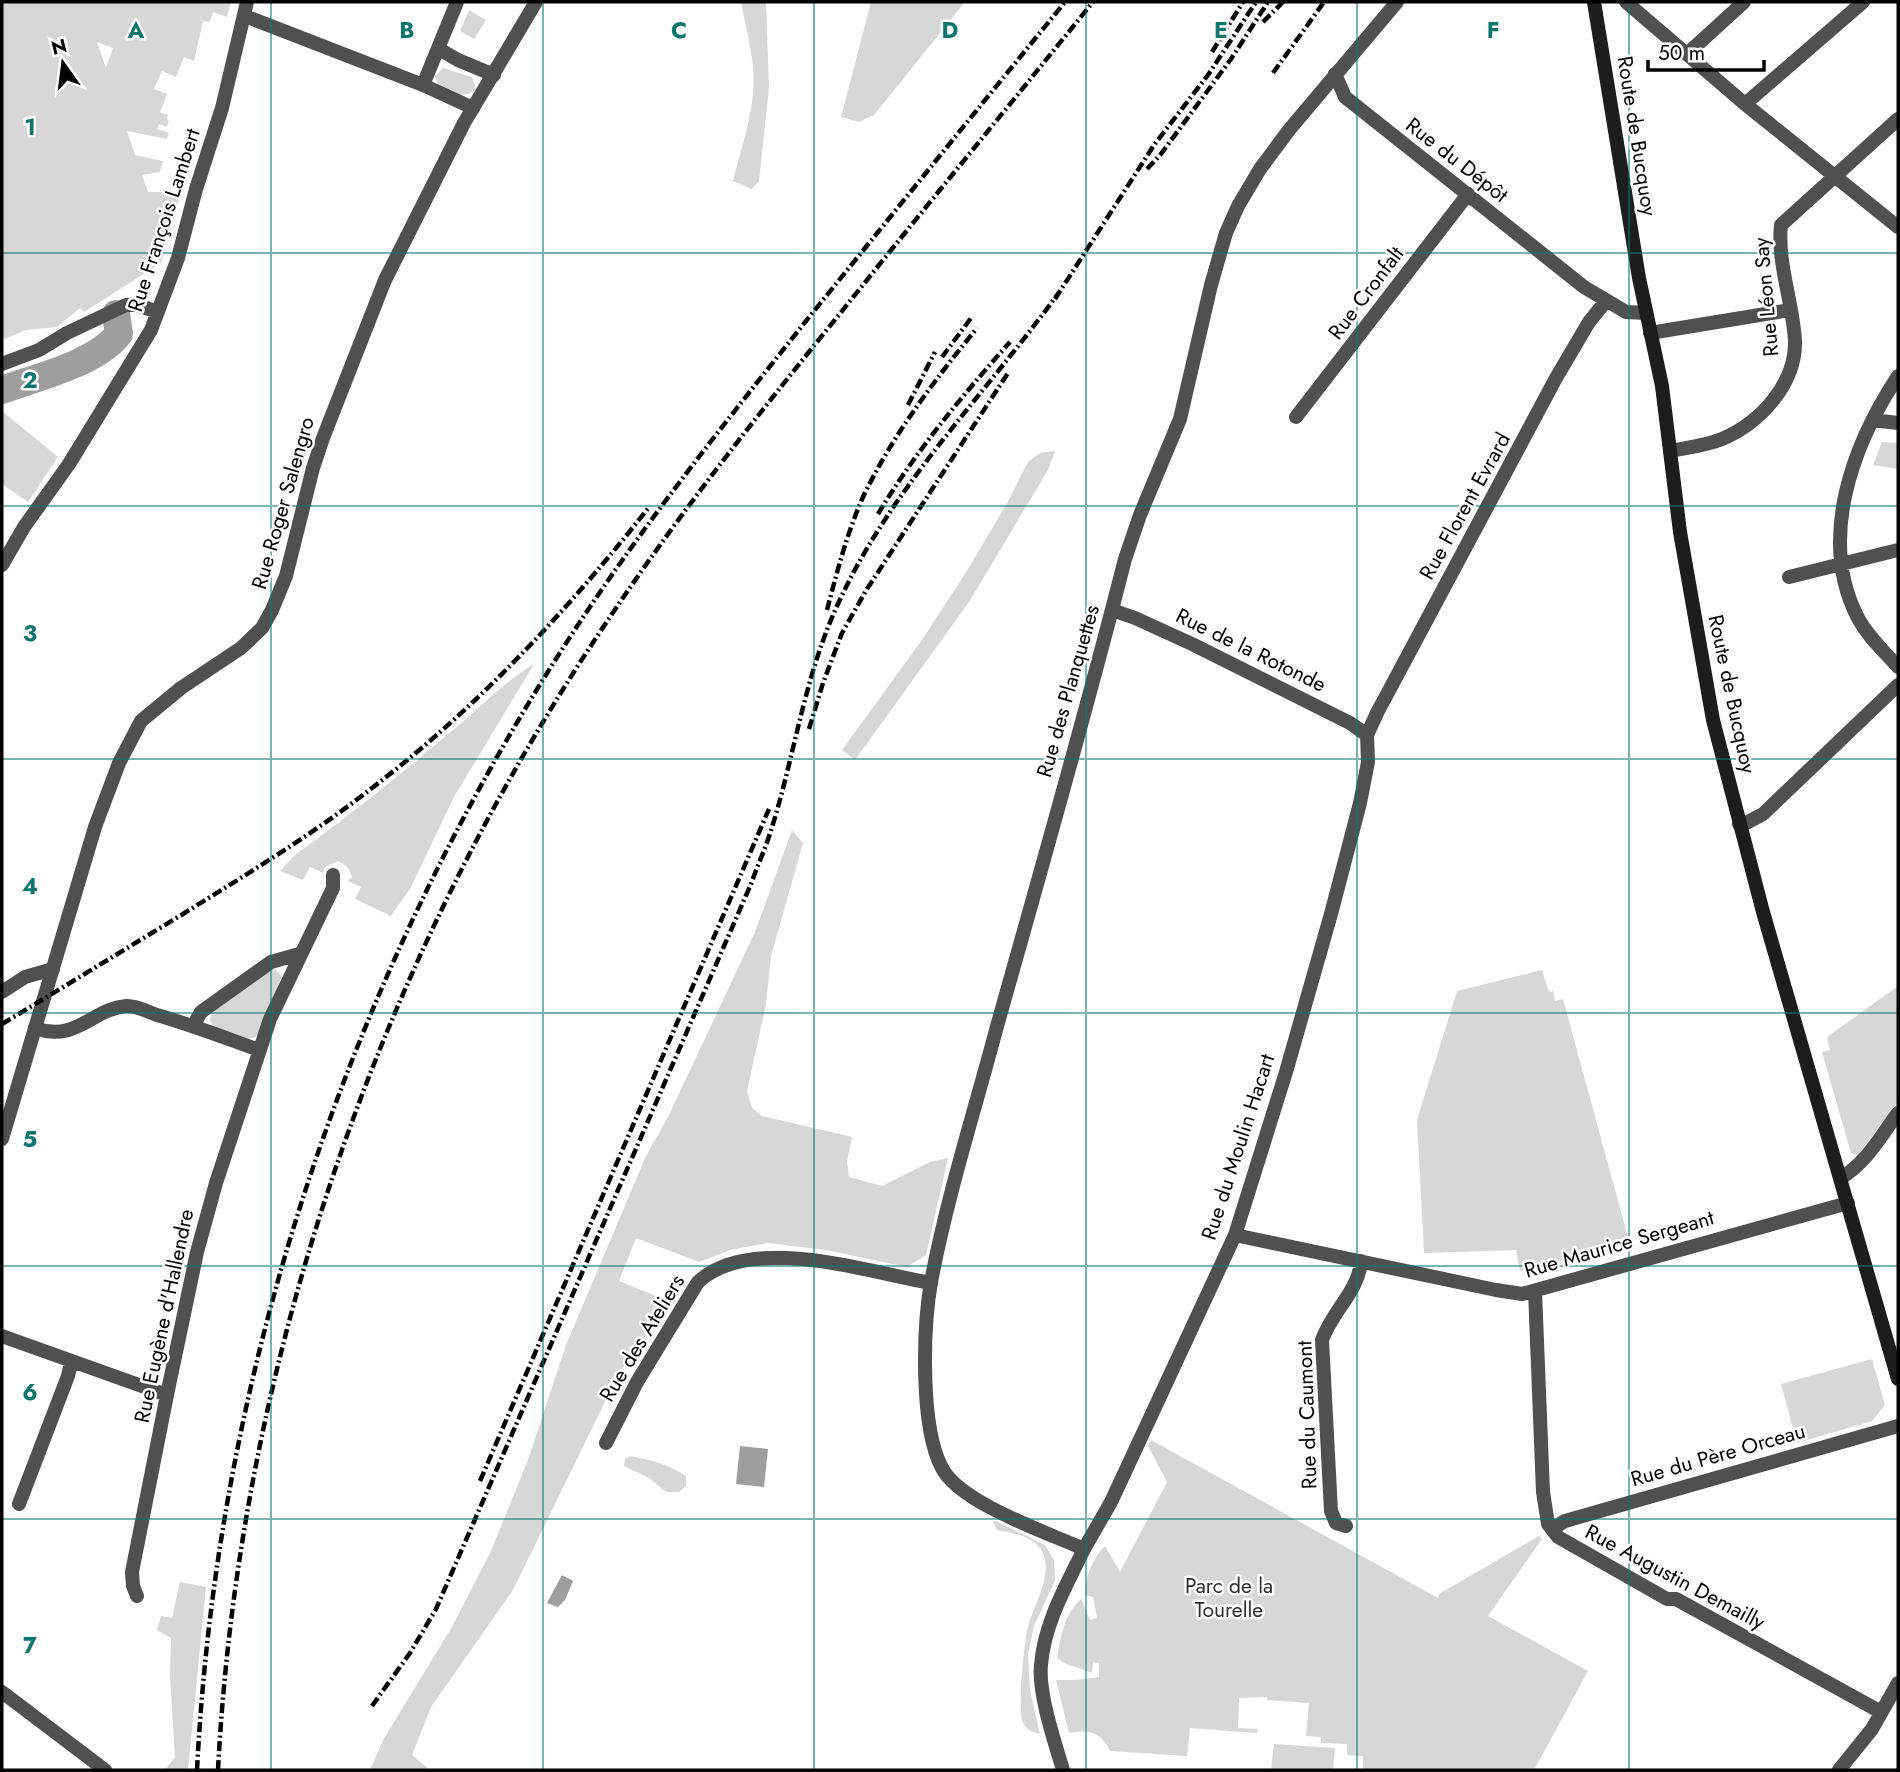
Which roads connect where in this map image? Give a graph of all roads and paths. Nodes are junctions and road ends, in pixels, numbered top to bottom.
1 (457, 2) edge
2 (536, 2) edge
3 (1397, 2) edge
4 (1594, 2) edge
5 (1626, 2) edge
6 (1744, 2) edge
7 (1863, 2) edge
8 (246, 9) edge
9 (439, 49) junction
10 (1687, 54) junction
11 (1335, 74) junction
12 (494, 75) junction
13 (423, 85) junction
14 (1745, 104) junction
15 (473, 108) junction
16 (1898, 119) edge
17 (1833, 175) junction
18 (1468, 194) junction
19 (1898, 227) edge
20 (1606, 301) junction
21 (1790, 310) junction
22 (158, 313) junction
23 (1646, 313) junction
24 (1650, 333) junction
25 (2, 365) edge
26 (1898, 376) edge
27 (1296, 417) dead end
28 (1872, 420) junction
29 (1898, 423) edge
30 (1670, 451) junction
31 (1898, 550) edge
32 (2, 565) edge
33 (1843, 565) junction
34 (1789, 578) dead end
35 (1112, 610) junction
36 (1898, 667) edge
37 (1898, 685) edge
38 (1367, 736) junction
39 (1739, 824) junction
40 (333, 875) dead end
41 (299, 954) junction
42 (53, 969) junction
43 (2, 992) edge
44 (193, 1026) junction
45 (35, 1028) junction
46 (260, 1050) junction
47 (1898, 1113) edge
48 (2, 1139) edge
49 (1841, 1178) junction
50 (1848, 1203) junction
51 (1235, 1235) junction
52 (1361, 1261) junction
53 (931, 1283) junction
54 (1535, 1291) junction
55 (2, 1336) edge
56 (71, 1362) junction
57 (1898, 1379) edge
58 (167, 1395) junction
59 (1898, 1426) edge
60 (606, 1443) dead end
61 (19, 1504) dead end
62 (1346, 1525) dead end
63 (1552, 1530) junction
64 (1084, 1549) junction
65 (137, 1596) dead end
66 (1898, 1683) edge
67 (2, 1692) edge
68 (1881, 1712) junction
69 (105, 1770) edge
70 (1063, 1770) edge
71 (1839, 1770) edge

1 - 9 street
2 - 12 street, Rue Roger Salengro
3 - 11 street
4 - 23 main road, Route de Bucquoy
5 - 10 street
6 - 10 street
7 - 14 street
8 - 13 street
8 - 22 street, Rue François Lambert
9 - 12 street
9 - 13 street
10 - 14 street
11 - 18 street, Rue du Dépôt
11 - 35 street, Rue des Planquettes
12 - 15 street, Rue Roger Salengro
13 - 15 street
14 - 17 street
15 - 42 street, Rue Roger Salengro
16 - 17 street, Rue Léon Say
17 - 19 street
17 - 21 street, Rue Léon Say
18 - 20 street, Rue du Dépôt
18 - 27 street, Rue Cronfalt
20 - 23 street, Rue du Dépôt
20 - 38 street, Rue Florent Evrard
21 - 24 street
21 - 30 street, Rue Léon Say
22 - 25 street
22 - 32 street, Rue François Lambert
23 - 24 main road, Route de Bucquoy
24 - 30 main road, Route de Bucquoy
26 - 28 street
28 - 29 street
28 - 33 street
30 - 39 main road, Route de Bucquoy
31 - 33 street
33 - 34 street
33 - 36 street
35 - 38 street, Rue de la Rotonde
35 - 53 street, Rue des Planquettes
37 - 39 street
38 - 51 street, Rue du Moulin Hacart
39 - 49 main road, Route de Bucquoy
40 - 41 street, Rue Eugène d'Hallendre
41 - 44 street
41 - 46 street, Rue Eugène d'Hallendre
42 - 43 street
42 - 45 street, Rue Roger Salengro
44 - 45 street
44 - 46 street
45 - 48 street, Rue Roger Salengro
46 - 58 street, Rue Eugène d'Hallendre
47 - 49 street
49 - 50 main road, Route de Bucquoy
50 - 54 street, Rue Maurice Sergeant
50 - 57 main road, Route de Bucquoy
51 - 52 street, Rue Maurice Sergeant
51 - 64 street, Rue du Moulin Hacart
52 - 54 street, Rue Maurice Sergeant
52 - 62 street, Rue du Caumont
53 - 60 street, Rue des Ateliers
53 - 64 street, Rue des Planquettes
54 - 63 street
55 - 56 street
56 - 58 street
56 - 61 street
58 - 65 street, Rue Eugène d'Hallendre
59 - 63 street, Rue du Père Orceau
63 - 68 street, Rue Augustin Demailly
64 - 70 street, Rue du Moulin Hacart
66 - 68 street
67 - 69 street
68 - 71 street

